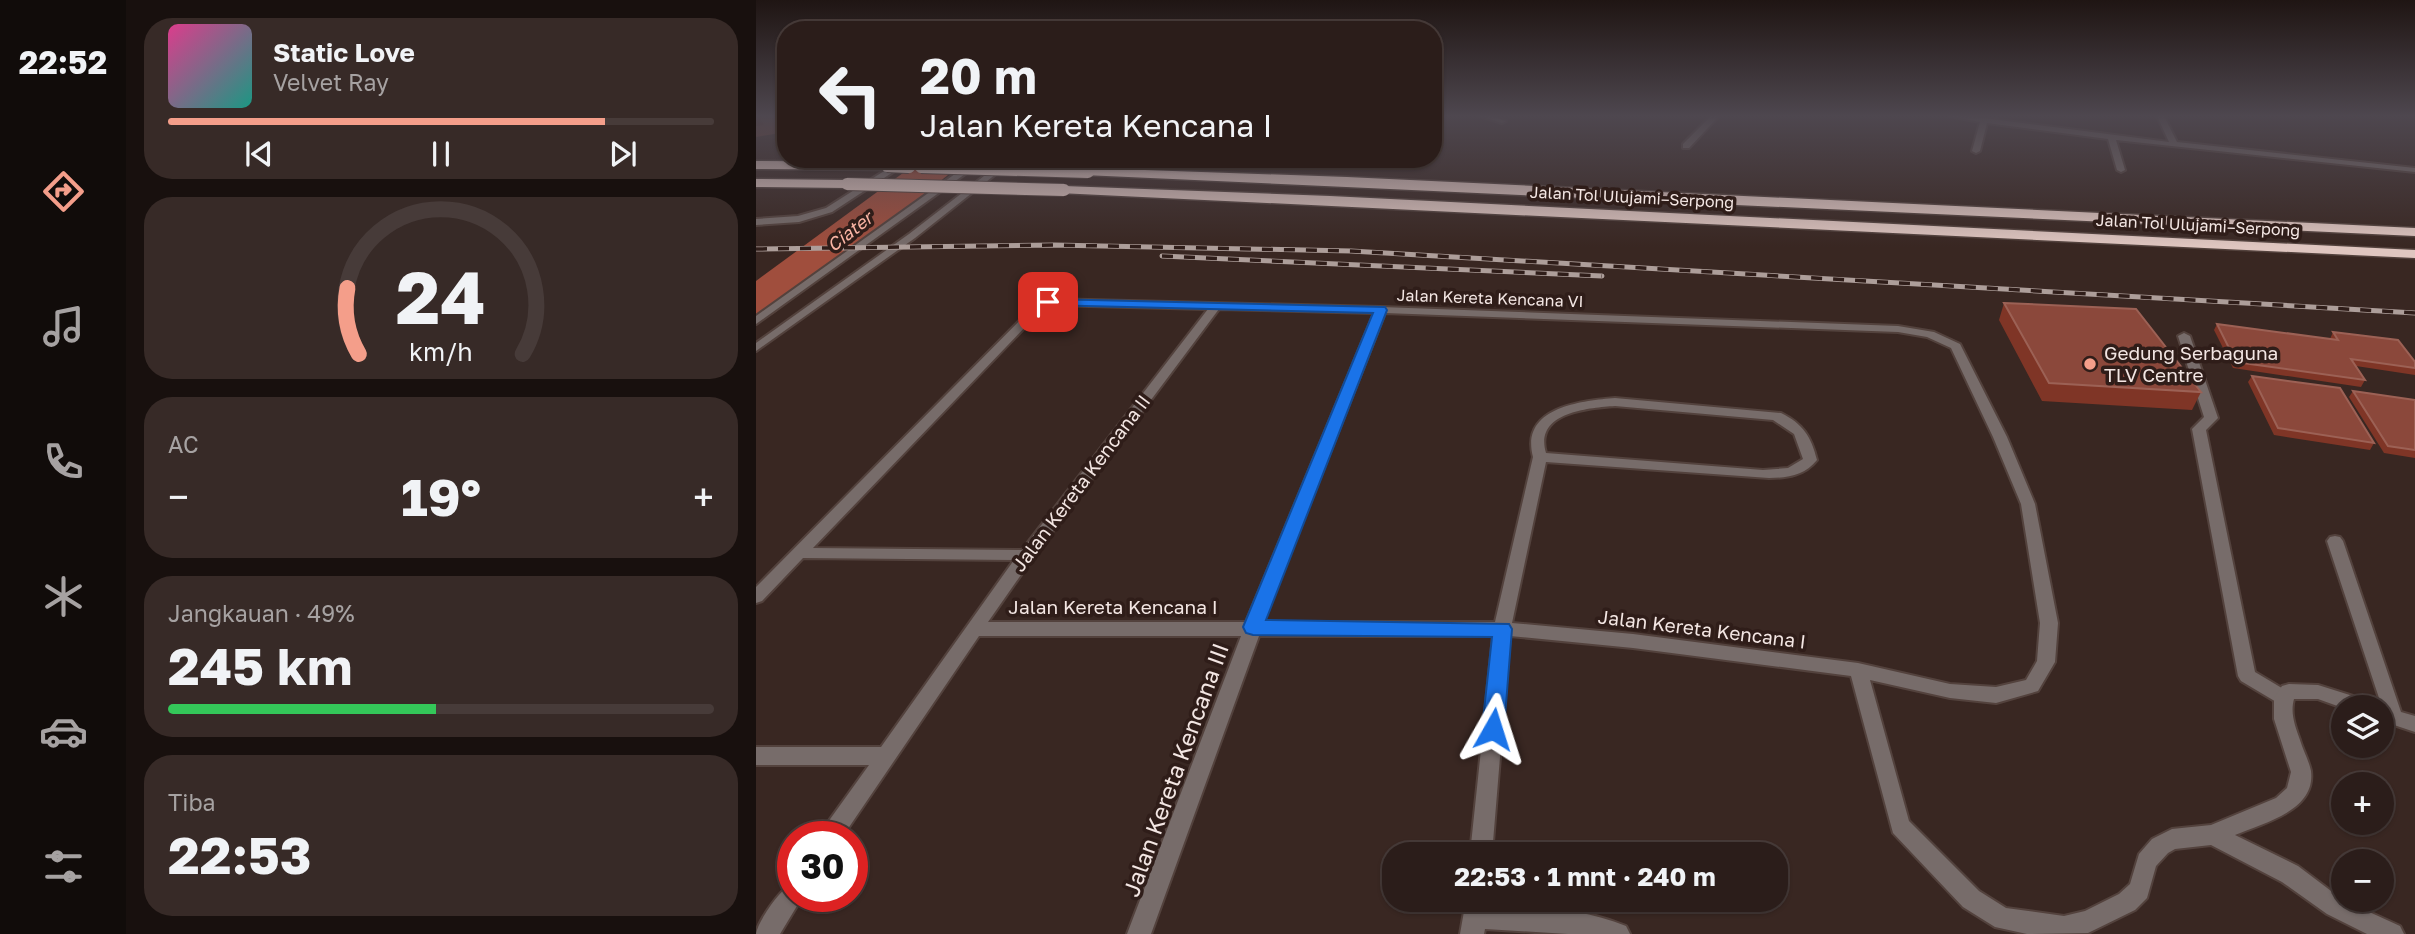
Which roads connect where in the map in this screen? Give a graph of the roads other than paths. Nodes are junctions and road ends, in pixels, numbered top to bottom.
1 (2118, 160) edge
2 (2315, 160) edge
3 (756, 162) edge
4 (777, 163) edge
5 (896, 168) edge
6 (951, 168) edge
7 (971, 168) edge
8 (1000, 168) edge
9 (2121, 170) dead end
10 (2415, 170) edge
11 (962, 175) junction
12 (990, 176) junction
13 (756, 184) edge
14 (756, 222) edge
15 (2415, 232) edge
16 (2415, 254) edge
17 (1216, 306) junction
18 (1381, 310) junction
19 (756, 321) edge
20 (1930, 334) joint
21 (2184, 335) dead end
22 (756, 348) edge
23 (1540, 457) junction
24 (2335, 541) dead end
25 (799, 553) junction
26 (1026, 555) junction
27 (756, 597) edge
28 (1253, 627) junction
29 (974, 629) junction
30 (1502, 629) junction
31 (1858, 670) junction
32 (2382, 695) edge
33 (2331, 696) edge
34 (2283, 698) junction
35 (2394, 717) edge
36 (2415, 724) edge
37 (756, 756) edge
38 (885, 757) junction
39 (841, 821) edge
40 (2213, 835) junction
41 (1482, 842) edge
42 (781, 912) edge
43 (1475, 917) edge
44 (766, 934) edge
45 (1139, 934) edge
46 (1618, 934) edge
47 (2392, 934) edge

1 - 9 street
2 - 10 street
3 - 4 highway, Jalan Tol Ulujami–Serpong, bridge
5 - 14 street
6 - 15 highway, Jalan Tol Ulujami–Serpong, bridge
7 - 11 street
8 - 12 street
11 - 12 street
11 - 19 street
12 - 22 street
13 - 16 highway, Jalan Tol Ulujami–Serpong, bridge
17 - 18 street, Jalan Kereta Kencana VI
17 - 25 street, Jalan Kereta Kencana VI
17 - 26 street, Jalan Kereta Kencana II
18 - 20 street, Jalan Kereta Kencana VI
18 - 28 street, Jalan Kereta Kencana III
20 - 31 street, Jalan Kereta Kencana I
21 - 34 street
23 - 23 street
23 - 30 street
24 - 32 street
25 - 26 street
25 - 27 street
26 - 29 street, Jalan Kereta Kencana II
28 - 29 street, Jalan Kereta Kencana I
28 - 30 street, Jalan Kereta Kencana I
28 - 45 street, Jalan Kereta Kencana III
29 - 38 street, Jalan Kereta Kencana II
30 - 31 street, Jalan Kereta Kencana I
30 - 41 street
31 - 40 street
33 - 34 street
34 - 40 street
35 - 36 street
37 - 38 street
38 - 39 street, Jalan Kereta Kencana II
40 - 47 street
42 - 44 street
43 - 46 street

